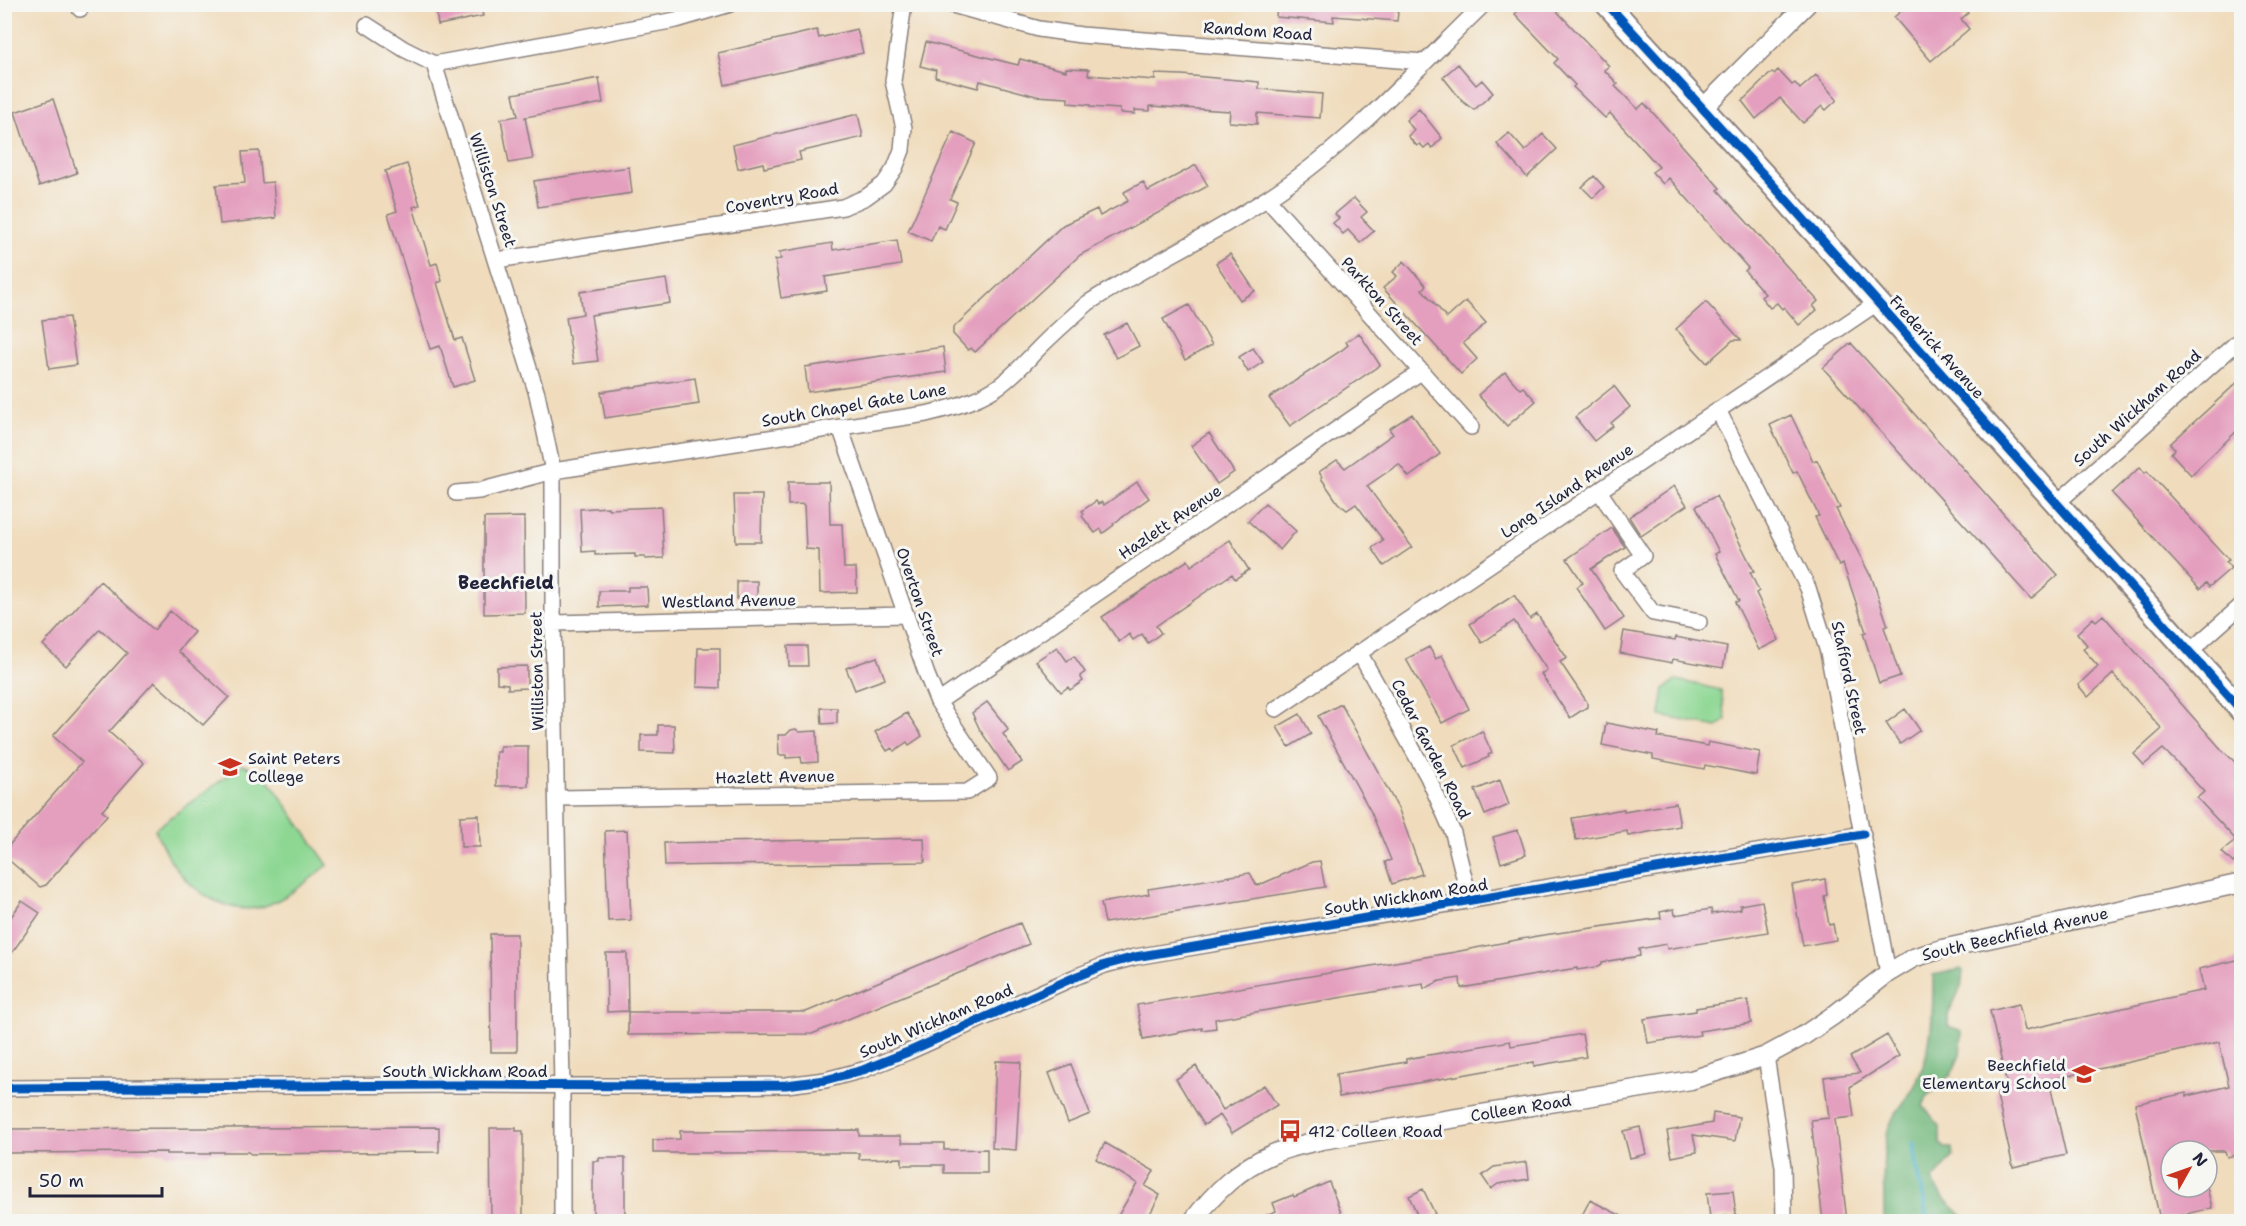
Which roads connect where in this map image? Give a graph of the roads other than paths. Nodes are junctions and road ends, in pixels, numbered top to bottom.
1 (730, 4) edge
2 (904, 4) edge
3 (949, 4) edge
4 (1484, 4) edge
5 (1607, 4) edge
6 (1807, 4) edge
7 (367, 25) dead end
8 (1424, 62) junction
9 (434, 64) junction
10 (1702, 108) junction
11 (1267, 199) junction
12 (497, 260) junction
13 (1877, 303) junction
14 (2241, 338) edge
15 (1422, 371) junction
16 (1718, 410) junction
17 (840, 427) junction
18 (1471, 427) dead end
19 (553, 471) junction
20 (1599, 491) junction
21 (456, 493) dead end
22 (2056, 504) junction
23 (2241, 605) edge
24 (906, 615) junction
25 (553, 622) junction
26 (1699, 622) dead end
27 (1359, 652) junction
28 (2188, 653) junction
29 (938, 702) junction
30 (1276, 709) dead end
31 (2241, 711) edge
32 (989, 778) joint
33 (557, 798) junction
34 (1863, 834) junction
35 (2241, 883) edge
36 (1470, 902) junction
37 (1888, 973) junction
38 (1766, 1056) junction
39 (562, 1086) junction
40 (4, 1088) edge
41 (562, 1221) edge
42 (1192, 1221) edge
43 (1784, 1221) edge

1 - 9 street
2 - 12 street, Coventry Road
3 - 8 street, Random Road
4 - 8 street, South Chapel Gate Lane
5 - 10 main road, Frederick Avenue
6 - 10 street
7 - 9 street
8 - 11 street, South Chapel Gate Lane
9 - 12 street, Williston Street
10 - 13 main road, Frederick Avenue
11 - 15 street, Parkton Street
11 - 17 street, South Chapel Gate Lane
12 - 19 street, Williston Street
13 - 16 street, Long Island Avenue
13 - 22 main road, Frederick Avenue
14 - 22 street, South Wickham Road
15 - 18 street, Parkton Street
15 - 29 street, Hazlett Avenue
16 - 20 street, Long Island Avenue
16 - 34 street, Stafford Street
17 - 19 street, South Chapel Gate Lane
17 - 24 street, Overton Street
19 - 21 street, South Chapel Gate Lane
19 - 25 street, Williston Street
20 - 26 street
20 - 27 street, Long Island Avenue
22 - 28 main road, Frederick Avenue
23 - 28 street
24 - 25 street, Westland Avenue
24 - 29 street, Overton Street
25 - 33 street, Williston Street
27 - 30 street, Long Island Avenue
27 - 36 street, Cedar Garden Road
28 - 31 main road, Frederick Avenue
29 - 32 street, Overton Street
32 - 33 street, Hazlett Avenue
33 - 39 street, Williston Street
34 - 36 street, South Wickham Road
34 - 37 street, Stafford Street
35 - 37 street, South Beechfield Avenue
36 - 39 street, South Wickham Road
37 - 38 street, South Beechfield Avenue
38 - 42 street, Colleen Road
38 - 43 street
39 - 40 street, South Wickham Road
39 - 41 street, Williston Street

